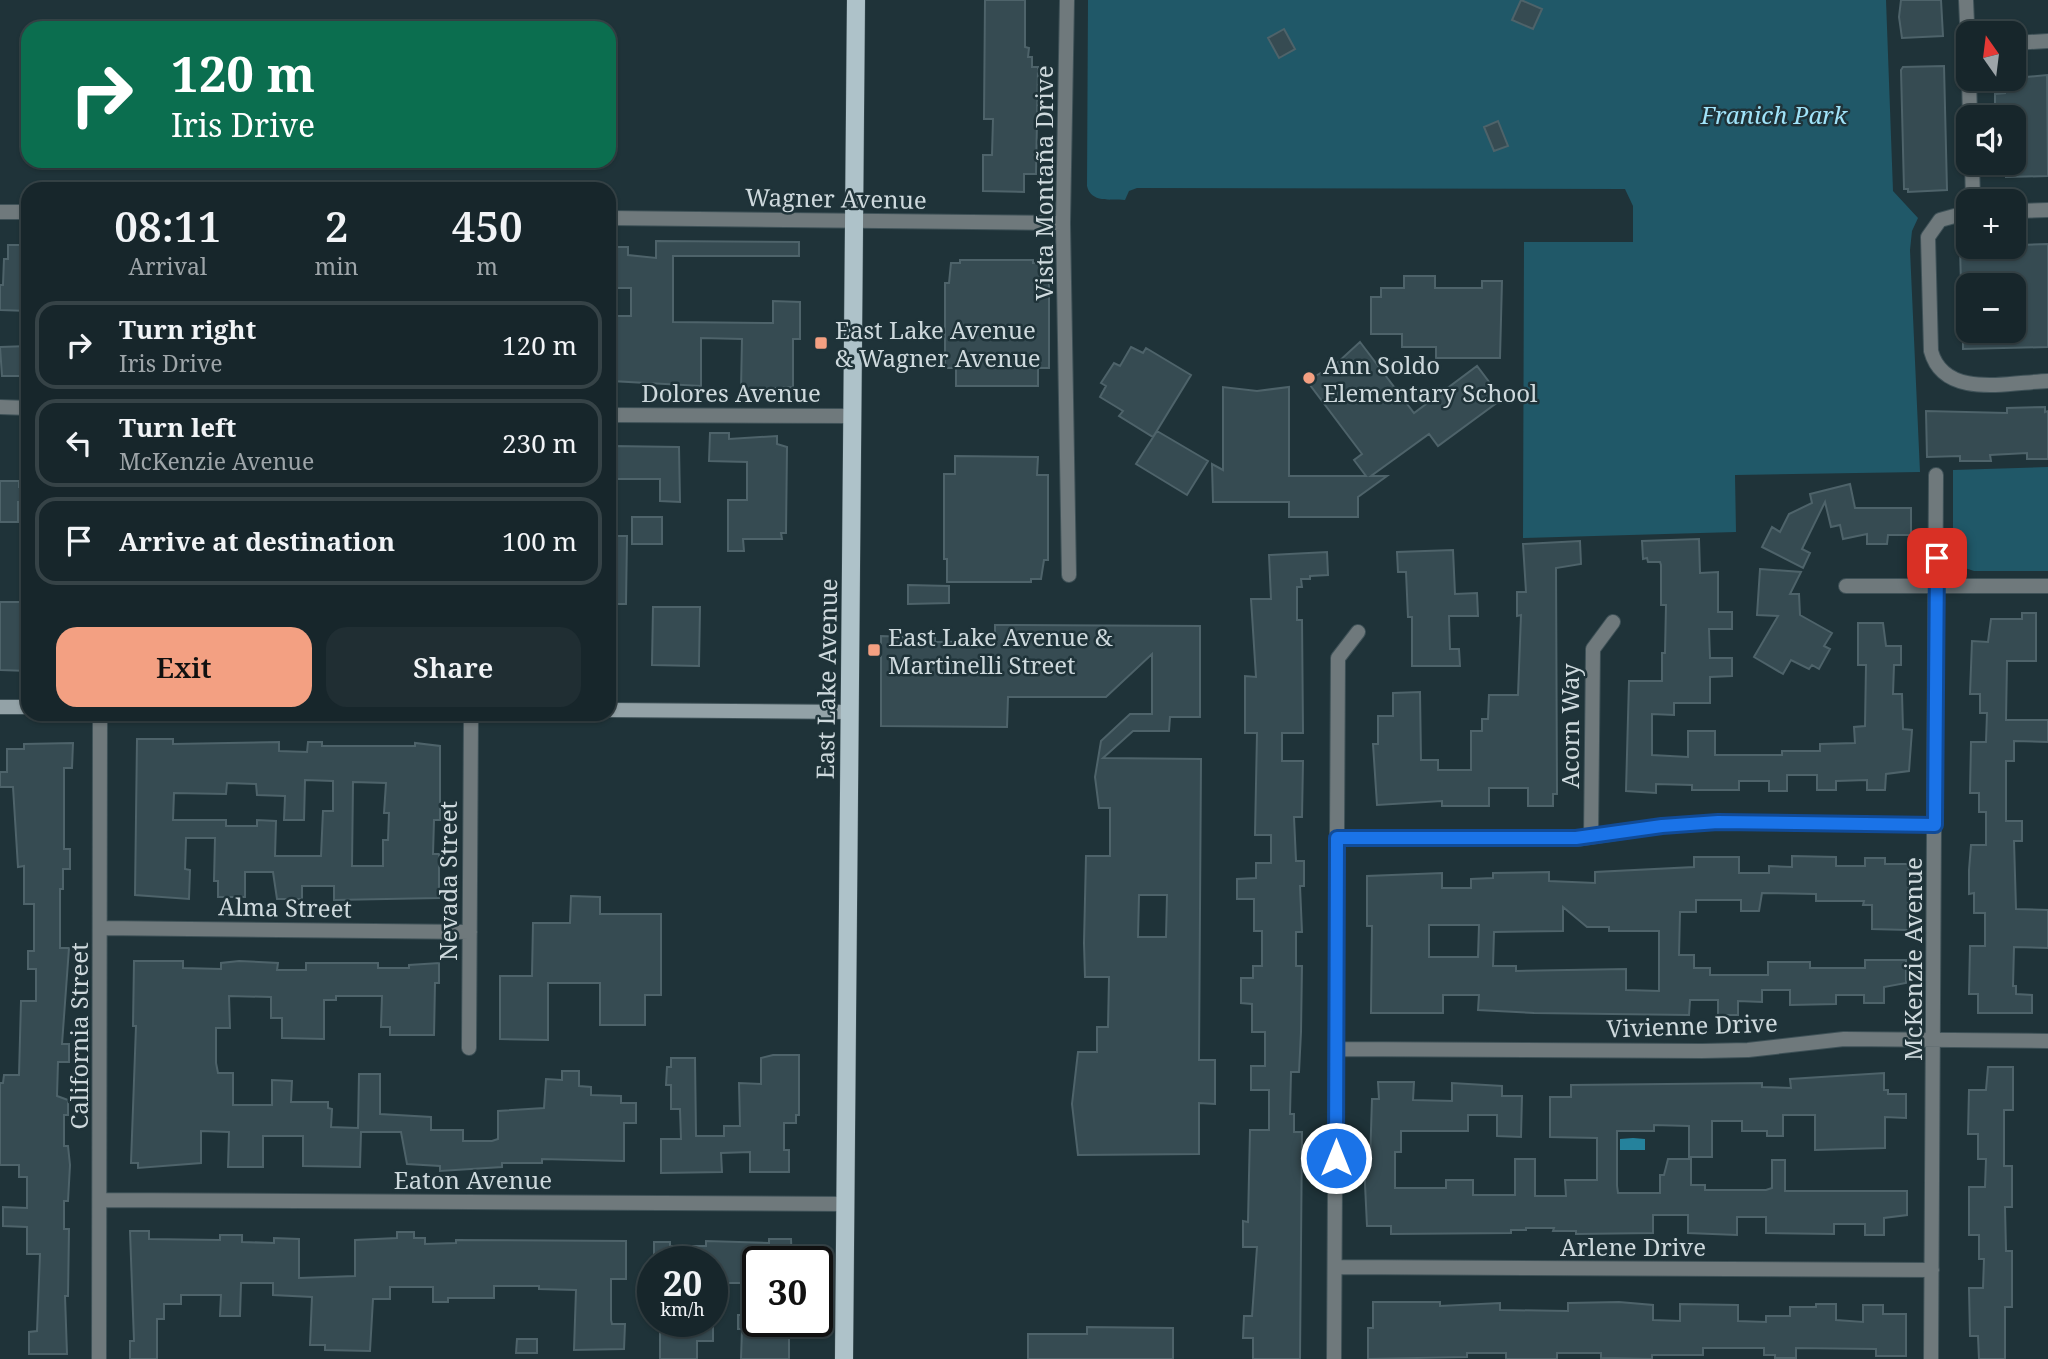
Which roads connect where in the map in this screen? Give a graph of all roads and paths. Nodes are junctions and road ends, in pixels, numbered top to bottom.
1 (856, 0) edge
2 (1067, 0) edge
3 (1966, 0) edge
4 (1967, 21) edge
5 (2048, 41) edge
6 (2026, 42) edge
7 (2048, 210) edge
8 (2026, 211) edge
9 (0, 212) edge
10 (21, 212) edge
11 (1956, 215) edge
12 (616, 218) edge
13 (856, 220) junction
14 (1063, 223) junction
15 (2048, 381) edge
16 (0, 407) edge
17 (21, 408) edge
18 (616, 415) edge
19 (853, 416) junction
20 (1936, 475) dead end
21 (1069, 575) dead end
22 (1846, 586) dead end
23 (1938, 586) junction
24 (2048, 586) edge
25 (1613, 622) dead end
26 (1359, 632) dead end
27 (0, 706) edge
28 (21, 707) edge
29 (616, 710) edge
30 (850, 712) junction
31 (100, 721) edge
32 (471, 721) edge
33 (1935, 825) junction
34 (1591, 837) junction
35 (1337, 838) junction
36 (101, 928) junction
37 (470, 932) junction
38 (1935, 1040) junction
39 (2048, 1041) edge
40 (469, 1048) dead end
41 (1336, 1049) junction
42 (100, 1200) junction
43 (845, 1204) junction
44 (1335, 1267) junction
45 (1932, 1270) junction
46 (99, 1359) edge
47 (844, 1359) edge
48 (1334, 1359) edge
49 (1931, 1359) edge

1 - 13 main road, East Lake Avenue
2 - 14 street, Vista Montaña Drive
3 - 4 street
5 - 6 street
7 - 8 street
9 - 10 street
11 - 15 street
12 - 13 street, Wagner Avenue
13 - 14 street, Wagner Avenue
13 - 19 main road, East Lake Avenue
14 - 21 street, Vista Montaña Drive
16 - 17 street
18 - 19 street, Dolores Avenue
19 - 30 main road, East Lake Avenue
20 - 23 street, McKenzie Avenue
22 - 23 street
23 - 24 street
23 - 33 street, McKenzie Avenue
25 - 34 street, Acorn Way
26 - 35 street
27 - 28 street
29 - 30 street
30 - 43 main road, East Lake Avenue
31 - 36 street, California Street
32 - 37 street, Nevada Street
33 - 34 street
33 - 38 street, McKenzie Avenue
34 - 35 street
35 - 41 street
36 - 37 street, Alma Street
36 - 42 street, California Street
37 - 40 street, Nevada Street
38 - 39 street, Vivienne Drive
38 - 41 street, Vivienne Drive
38 - 45 street, McKenzie Avenue
41 - 44 street
42 - 43 street, Eaton Avenue
42 - 46 street, California Street
43 - 47 main road, East Lake Avenue
44 - 45 street, Arlene Drive
44 - 48 street
45 - 49 street, McKenzie Avenue

